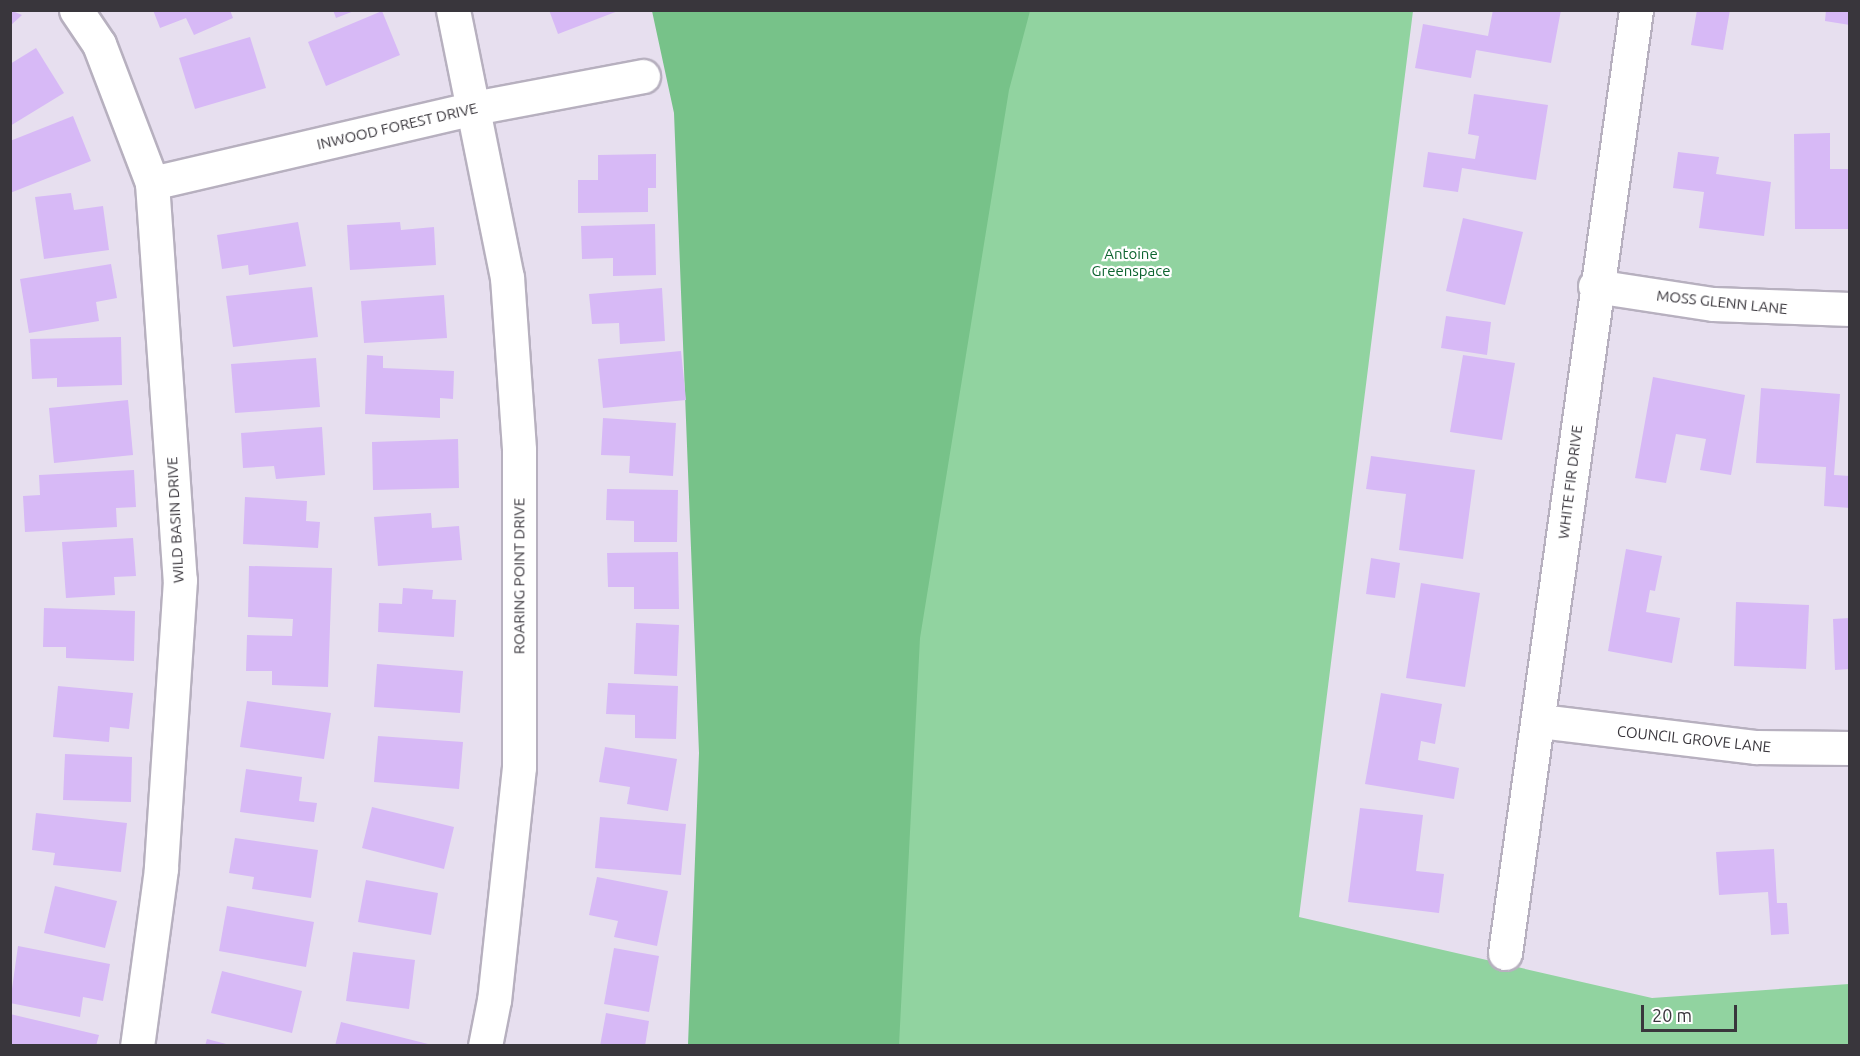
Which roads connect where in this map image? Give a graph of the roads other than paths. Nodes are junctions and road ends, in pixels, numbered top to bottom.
1 (76, 10) edge
2 (453, 10) edge
3 (1636, 10) edge
4 (643, 76) dead end
5 (474, 108) junction
6 (152, 183) junction
7 (1595, 286) junction
8 (1850, 309) edge
9 (1540, 721) junction
10 (1850, 748) edge
11 (1505, 953) dead end
12 (137, 1046) edge
13 (485, 1046) edge

1 - 6 street, WILD BASIN DRIVE
2 - 5 street, ROARING POINT DRIVE
3 - 7 street, WHITE FIR DRIVE
4 - 5 street, INWOOD FOREST DRIVE
5 - 6 street, INWOOD FOREST DRIVE
5 - 13 street, ROARING POINT DRIVE
6 - 12 street, WILD BASIN DRIVE
7 - 8 street, MOSS GLENN LANE
7 - 9 street, WHITE FIR DRIVE
9 - 10 street, COUNCIL GROVE LANE
9 - 11 street, WHITE FIR DRIVE

